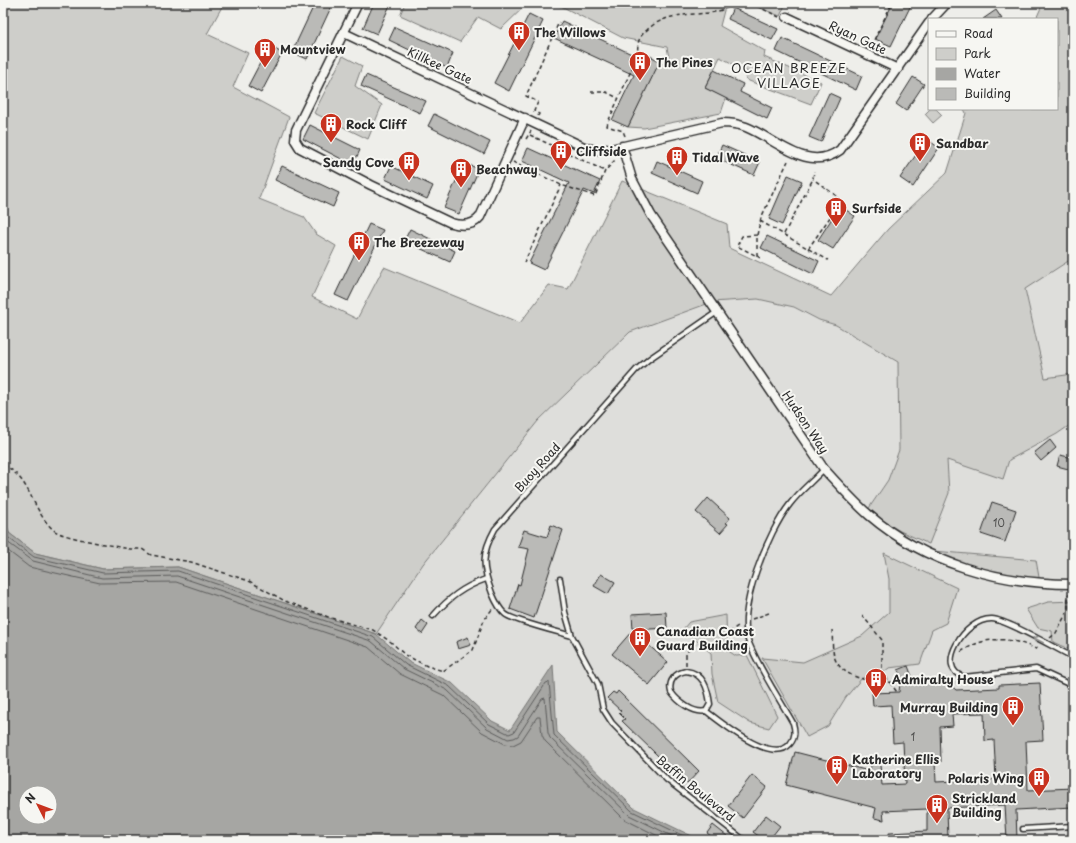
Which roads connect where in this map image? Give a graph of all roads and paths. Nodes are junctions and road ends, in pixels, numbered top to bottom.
1 (358, 3) edge
2 (734, 3) edge
3 (751, 3) edge
4 (892, 3) edge
5 (939, 3) edge
6 (947, 3) edge
7 (786, 18) joint
8 (932, 18) edge
9 (933, 18) edge
10 (559, 22) dead end
11 (928, 24) edge
12 (344, 33) junction
13 (871, 47) dead end
14 (898, 69) junction
15 (591, 92) dead end
16 (618, 98) junction
17 (525, 118) junction
18 (537, 118) dead end
19 (531, 131) dead end
20 (530, 135) junction
21 (523, 141) dead end
22 (625, 145) junction
23 (616, 159) dead end
24 (788, 161) dead end
25 (513, 162) dead end
26 (814, 171) dead end
27 (605, 172) junction
28 (813, 179) junction
29 (561, 185) junction
30 (760, 221) junction
31 (757, 235) junction
32 (784, 235) junction
33 (808, 249) junction
34 (757, 256) junction
35 (760, 258) dead end
36 (828, 260) dead end
37 (524, 263) dead end
38 (717, 312) junction
39 (3, 465) edge
40 (824, 469) junction
41 (486, 579) junction
42 (560, 579) dead end
43 (1073, 584) edge
44 (1068, 594) dead end
45 (496, 603) junction
46 (769, 613) dead end
47 (862, 615) dead end
48 (433, 616) dead end
49 (746, 622) junction
50 (832, 630) dead end
51 (572, 636) junction
52 (1044, 643) junction
53 (958, 656) dead end
54 (1073, 657) edge
55 (686, 671) junction
56 (962, 676) junction
57 (890, 682) junction
58 (1073, 686) edge
59 (896, 692) dead end
60 (706, 711) junction
61 (1073, 826) edge
62 (1023, 829) dead end
63 (744, 840) edge

1 - 12 street
2 - 16 path
3 - 7 path
4 - 13 path
5 - 8 street
6 - 9 street
7 - 14 street, Ryan Gate
10 - 18 path
11 - 14 street, Killkee Gate
12 - 17 street, Killkee Gate
12 - 17 street
14 - 22 street, Killkee Gate
15 - 16 path
16 - 22 path
17 - 22 street, Killkee Gate
19 - 20 path
20 - 21 path
20 - 27 path
22 - 38 street, Hudson Way
23 - 27 path
24 - 30 path
25 - 29 path
26 - 28 path
27 - 29 path
28 - 32 path
28 - 33 path
29 - 37 path
30 - 31 path
30 - 32 path
31 - 34 path
31 - 34 path
32 - 33 path
33 - 36 path
34 - 35 path
38 - 40 street, Hudson Way
38 - 41 lane, Buoy Road
39 - 45 path
40 - 43 street, Hudson Way
40 - 49 lane
41 - 45 lane, Buoy Road
41 - 48 lane
42 - 51 lane, Baffin Boulevard
44 - 52 path
45 - 51 lane, Buoy Road
46 - 49 path
47 - 57 path
49 - 55 path
49 - 60 lane
50 - 57 path
51 - 63 lane, Baffin Boulevard
52 - 53 path
52 - 54 lane
52 -> 56 lane
55 - 60 lane
55 - 60 lane
56 - 57 path
56 - 58 lane
57 - 59 path
61 - 62 lane

